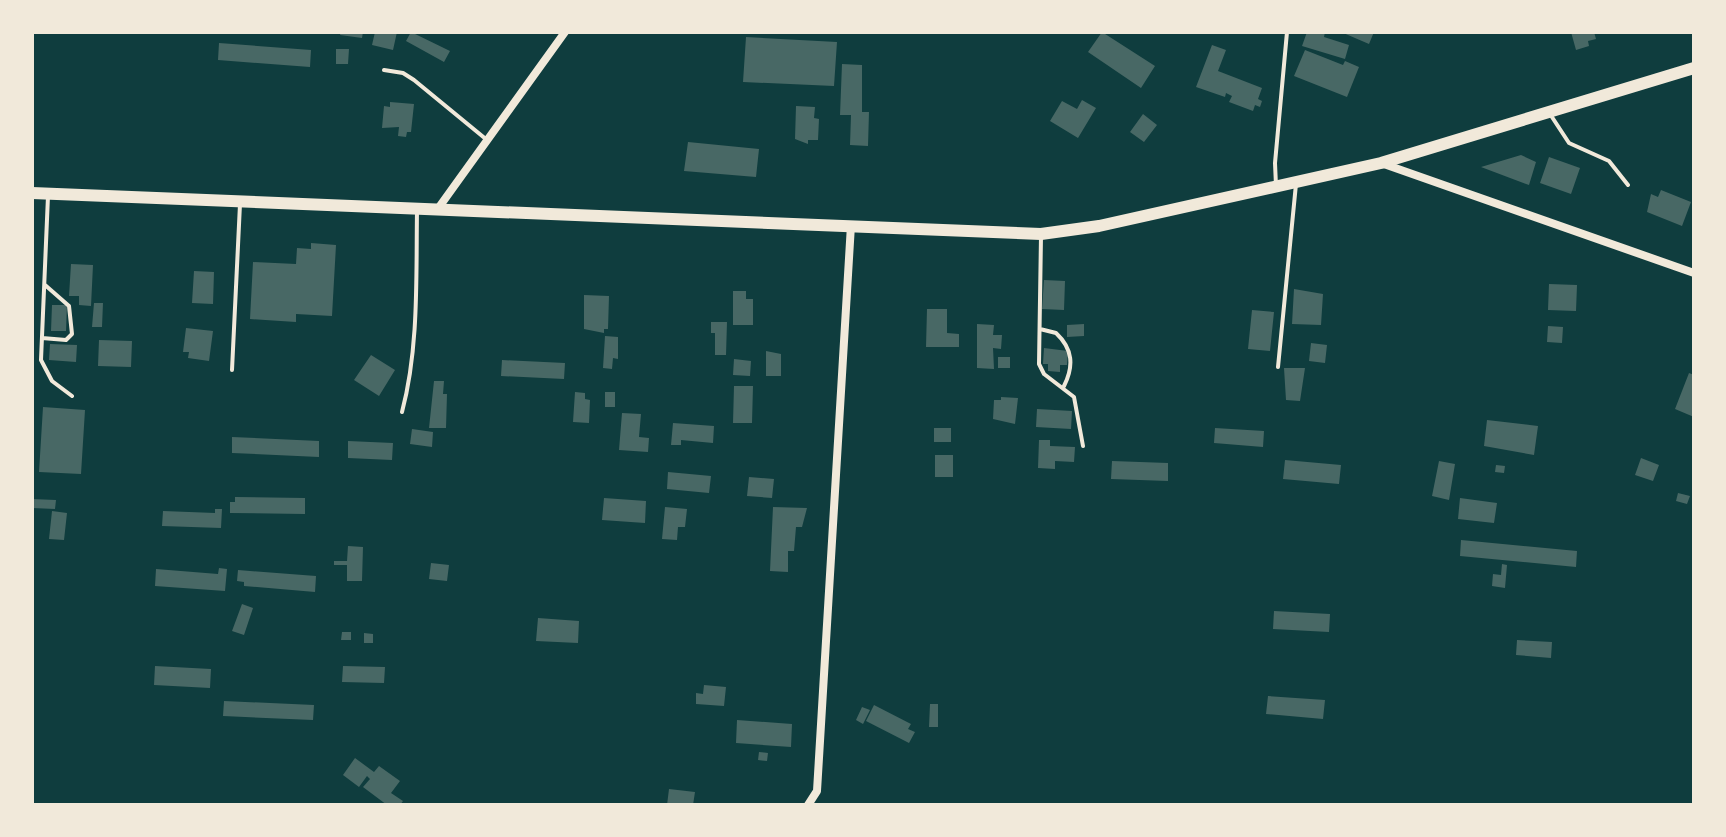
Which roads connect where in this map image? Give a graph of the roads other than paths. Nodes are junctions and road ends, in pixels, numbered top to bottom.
1 (565, 32) edge
2 (1287, 32) edge
3 (1694, 68) edge
4 (384, 70) dead end
5 (1548, 112) junction
6 (487, 140) junction
7 (1381, 163) junction
8 (1296, 184) junction
9 (1628, 185) dead end
10 (1276, 188) junction
11 (32, 193) edge
12 (48, 194) junction
13 (240, 201) junction
14 (417, 210) junction
15 (436, 211) junction
16 (851, 225) junction
17 (1041, 234) junction
18 (1694, 273) edge
19 (44, 284) junction
20 (1040, 329) junction
21 (42, 338) junction
22 (1278, 367) dead end
23 (232, 370) dead end
24 (1064, 386) junction
25 (72, 396) dead end
26 (402, 412) dead end
27 (1083, 446) dead end
28 (808, 805) edge

1 - 6 street
2 - 10 lane
3 - 5 main road
4 - 6 lane
5 - 7 main road
5 - 9 lane
6 - 15 street
7 - 8 main road
7 - 18 street
8 - 10 main road
8 - 22 lane
10 - 17 main road
11 - 12 main road
12 - 13 main road
12 - 19 lane
13 - 14 main road
13 - 23 lane
14 - 15 main road
14 - 26 lane
15 - 16 main road
16 - 17 main road
16 - 28 street
17 - 20 lane
19 - 21 lane
19 - 21 lane
20 - 24 lane
20 - 24 lane
21 - 25 lane
24 - 27 lane

